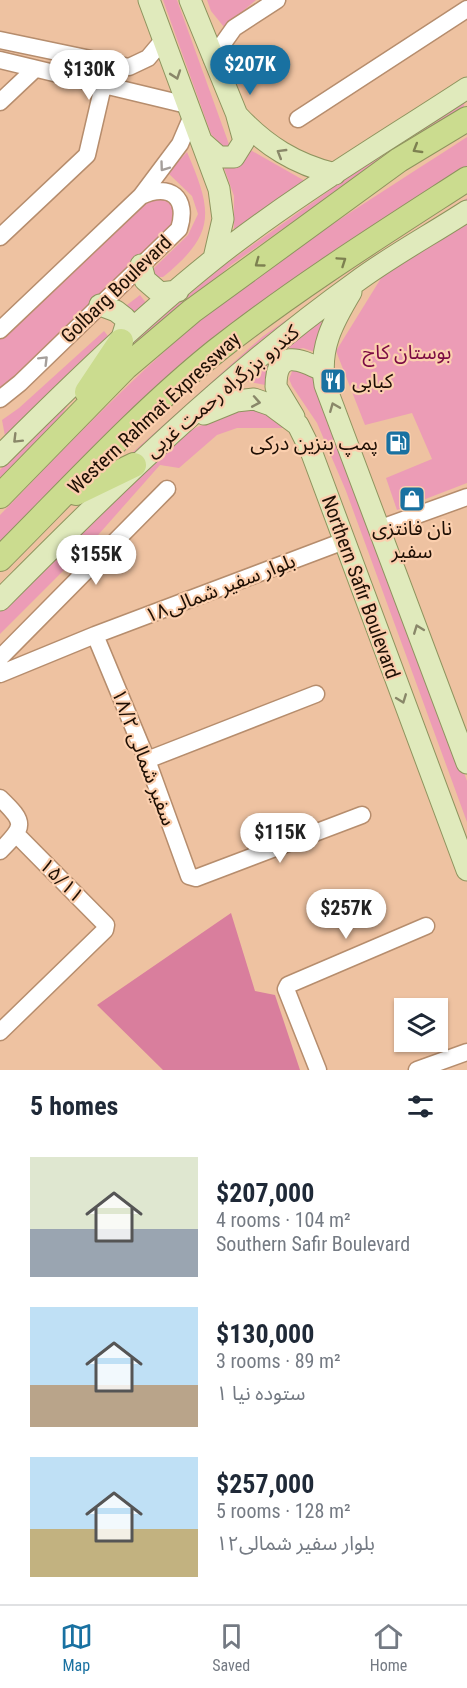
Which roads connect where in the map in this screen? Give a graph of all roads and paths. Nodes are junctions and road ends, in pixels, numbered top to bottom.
1 (149, 0) edge
2 (190, 0) edge
3 (277, 0) edge
4 (467, 9) edge
5 (164, 39) junction
6 (0, 40) edge
7 (212, 59) junction
8 (0, 60) edge
9 (121, 67) junction
10 (35, 69) junction
11 (111, 88) junction
12 (467, 88) edge
13 (0, 102) edge
14 (189, 111) junction
15 (237, 115) junction
16 (298, 119) dead end
17 (467, 119) edge
18 (202, 141) junction
19 (335, 174) junction
20 (467, 179) edge
21 (141, 196) junction
22 (467, 211) edge
23 (0, 237) edge
24 (214, 258) junction
25 (141, 265) junction
26 (357, 281) junction
27 (178, 291) junction
28 (100, 305) junction
29 (0, 330) edge
30 (121, 341) junction
31 (322, 370) junction
32 (0, 399) edge
33 (182, 424) junction
34 (298, 425) junction
35 (54, 441) junction
36 (0, 456) edge
37 (134, 465) junction
38 (167, 489) dead end
39 (0, 496) edge
40 (467, 497) edge
41 (58, 502) junction
42 (381, 528) junction
43 (344, 541) junction
44 (0, 559) edge
45 (0, 600) edge
46 (95, 635) junction
47 (0, 658) edge
48 (0, 675) edge
49 (316, 694) dead end
50 (147, 760) junction
51 (467, 762) edge
52 (0, 798) edge
53 (362, 814) dead end
54 (17, 835) junction
55 (0, 851) edge
56 (467, 870) edge
57 (426, 926) dead end
58 (0, 1032) edge
59 (467, 1052) edge
60 (318, 1070) edge
61 (417, 1070) edge

1 - 5 main road
2 - 7 main road
3 - 7 street
4 - 16 street
5 - 9 street
5 -> 14 main road
6 - 9 street
7 - 15 main road
8 - 10 street
9 - 11 street
10 - 11 street
10 - 13 street
11 - 14 street
11 - 23 street
12 - 19 main road
14 - 18 main road
14 -> 21 street
15 - 18 main road
19 -> 15 main road
17 -> 35 highway
18 - 24 main road
19 - 24 main road
41 -> 20 highway, Western Rahmat Expressway
21 - 25 street, Golbarg Boulevard
21 - 29 street
22 - 26 main road, کندرو بزرگراه رحمت غربی
24 - 27 main road
25 - 27 main road
25 - 28 street, Golbarg Boulevard
26 - 31 main road, Northern Safir Boulevard
26 - 33 main road, کندرو بزرگراه رحمت غربی
27 - 30 main road
28 - 30 main road
32 -> 28 street, Golbarg Boulevard
30 - 35 highway
30 -> 36 main road
31 - 34 main road
42 -> 31 main road, Northern Safir Boulevard
33 -> 34 main road, Northern Safir Boulevard
33 - 37 main road, کندرو بزرگراه رحمت غربی
34 - 43 main road, Northern Safir Boulevard
35 - 39 highway
37 - 41 highway
37 - 45 main road, کندرو بزرگراه رحمت غربی
38 - 47 street
40 - 42 street
41 - 44 highway, Western Rahmat Expressway
51 -> 42 main road, Northern Safir Boulevard
43 - 46 street, بلوار سفیر شمالی۱۸
43 -> 56 main road, Northern Safir Boulevard
46 - 48 street, بلوار سفیر شمالی۱۸
46 - 50 street, سفیر شمالی ۱۸/۲
49 - 50 street
50 - 53 street, سفیر شمالی ۱۸/۲
52 - 54 street
54 - 55 street
54 - 58 street, ۱۵/۱۱
57 - 60 street
59 - 61 street

